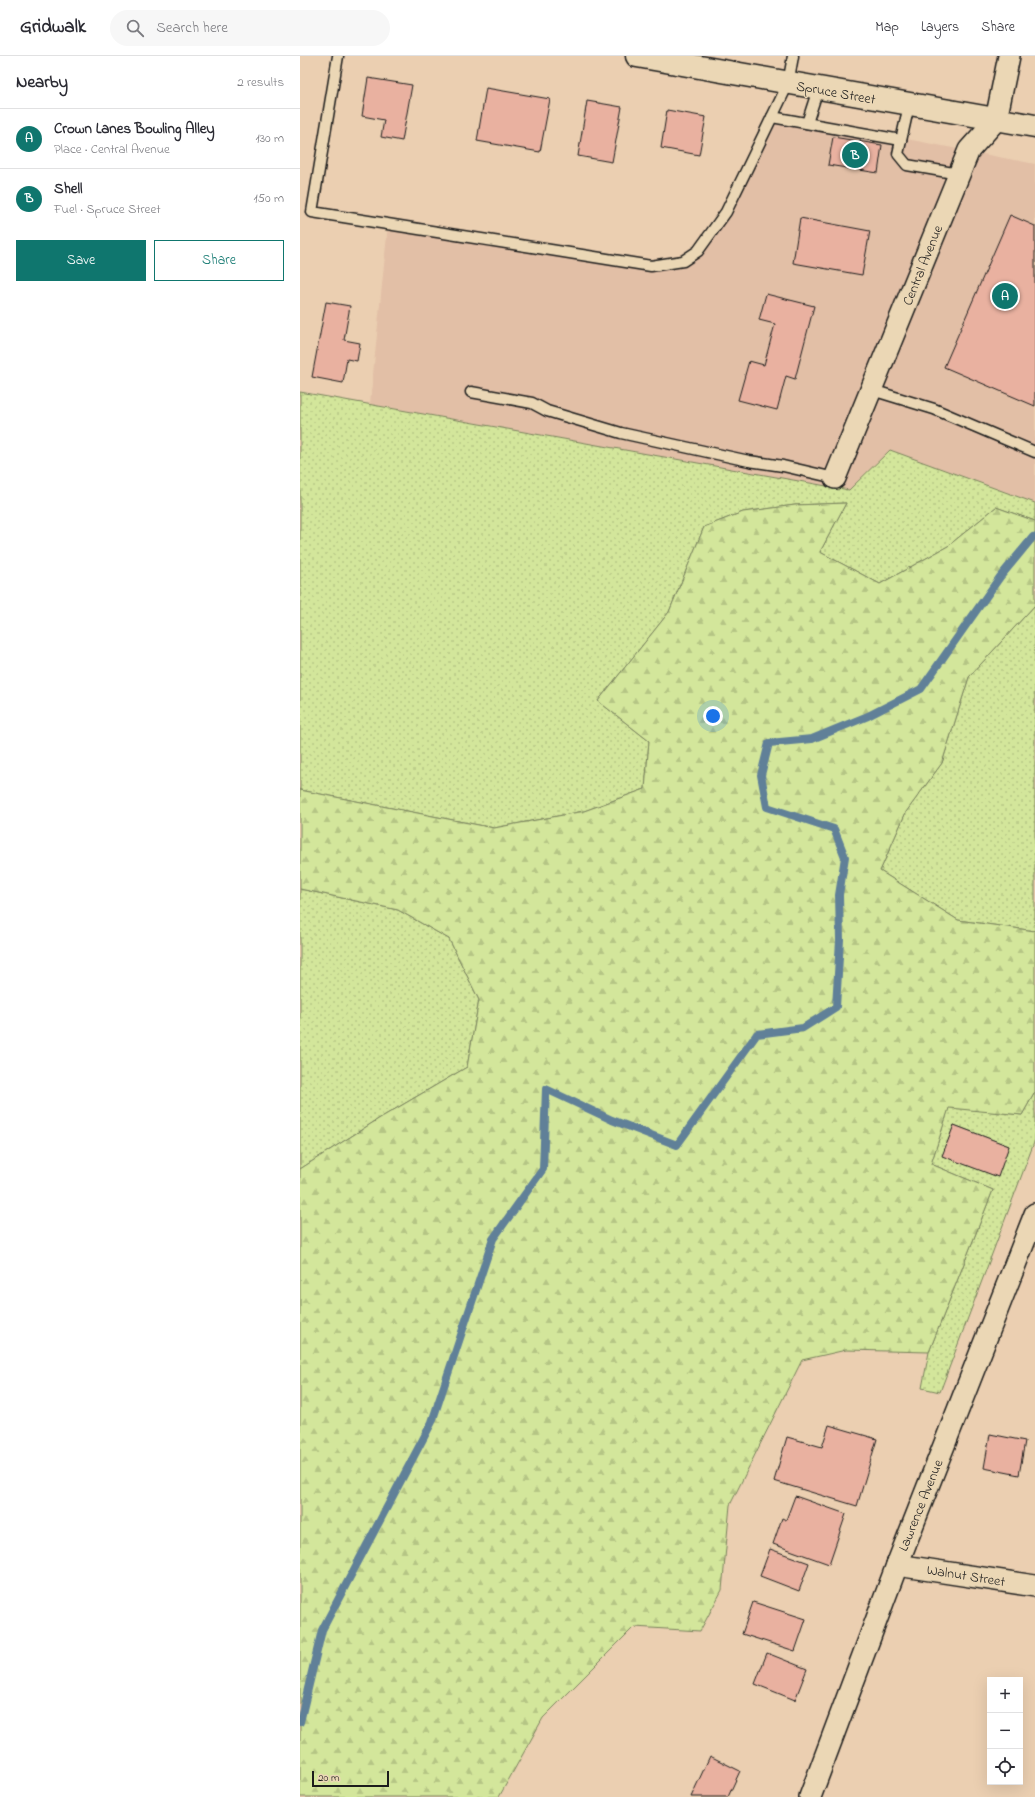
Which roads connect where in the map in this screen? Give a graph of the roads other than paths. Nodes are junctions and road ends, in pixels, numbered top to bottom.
1 (338, 56) edge
2 (636, 56) edge
3 (793, 56) edge
4 (1009, 56) edge
5 (788, 84) junction
6 (818, 89) junction
7 (909, 105) junction
8 (772, 117) junction
9 (996, 120) junction
10 (807, 123) junction
11 (1035, 126) edge
12 (901, 140) junction
13 (959, 174) junction
14 (872, 390) junction
15 (471, 392) dead end
16 (1035, 452) edge
17 (835, 478) joint
18 (1035, 1216) edge
19 (897, 1565) junction
20 (1035, 1586) edge
21 (810, 1797) edge

1 - 8 lane
2 - 5 main road, Spruce Street
3 - 5 lane
4 - 9 street
5 - 6 main road, Spruce Street
5 - 8 lane
6 - 7 main road, Spruce Street
6 - 10 lane
7 - 9 main road, Spruce Street
7 - 12 lane
8 - 10 lane
9 - 11 main road, Spruce Street
9 - 13 street, Central Avenue
10 - 12 lane
12 - 13 lane
13 - 14 street, Central Avenue
14 - 16 lane
14 - 17 street, Central Avenue
15 - 17 lane
18 - 19 street, Lawrence Avenue
19 - 20 street, Walnut Street
19 - 21 street, Lawrence Avenue

